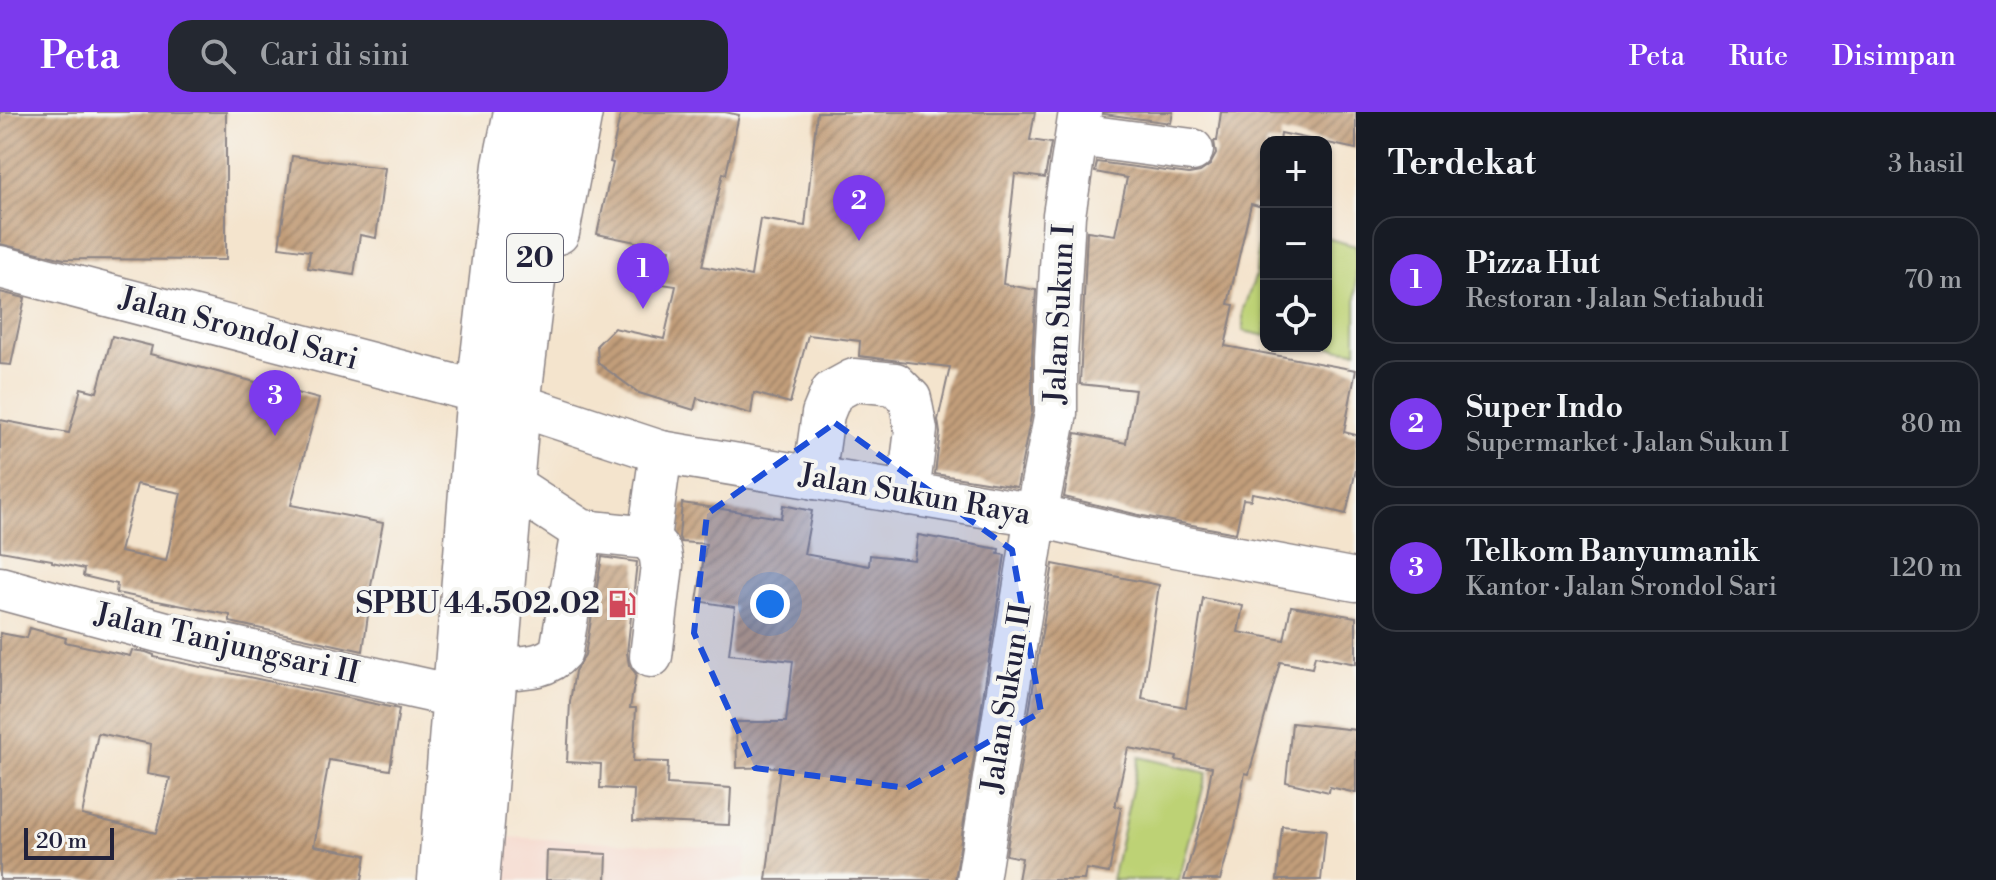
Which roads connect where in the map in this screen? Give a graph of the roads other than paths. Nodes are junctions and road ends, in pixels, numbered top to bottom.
1 (516, 112) edge
2 (556, 112) edge
3 (581, 112) edge
4 (1078, 124) edge
5 (1192, 150) dead end
6 (558, 233) dead end
7 (0, 267) edge
8 (498, 398) junction
9 (661, 452) junction
10 (814, 478) junction
11 (510, 484) junction
12 (908, 494) junction
13 (1036, 515) junction
14 (582, 531) junction
15 (649, 538) junction
16 (1356, 580) edge
17 (0, 588) edge
18 (651, 656) dead end
19 (495, 669) junction
20 (454, 696) junction
21 (440, 880) edge
22 (477, 880) edge
23 (978, 880) edge

1 - 8 highway, 20
2 - 8 highway, 20
3 - 6 street
4 - 5 street
4 - 13 street, Jalan Sukun I
7 - 8 street, Jalan Srondol Sari
8 - 9 street, Jalan Sukun Raya
8 - 11 highway, 20
8 - 20 highway, 20
9 - 10 street, Jalan Sukun Raya
9 - 15 street
10 - 12 street, Jalan Sukun Raya
10 - 12 street
11 - 14 street
11 - 19 highway, 20
12 - 13 street, Jalan Sukun Raya
13 - 16 street, Jalan Sukun Raya
13 - 23 street, Jalan Sukun II
14 - 15 street
14 - 19 street
15 - 18 street
17 - 20 street, Jalan Tanjungsari II
19 - 22 highway, 20
20 - 21 highway, 20

